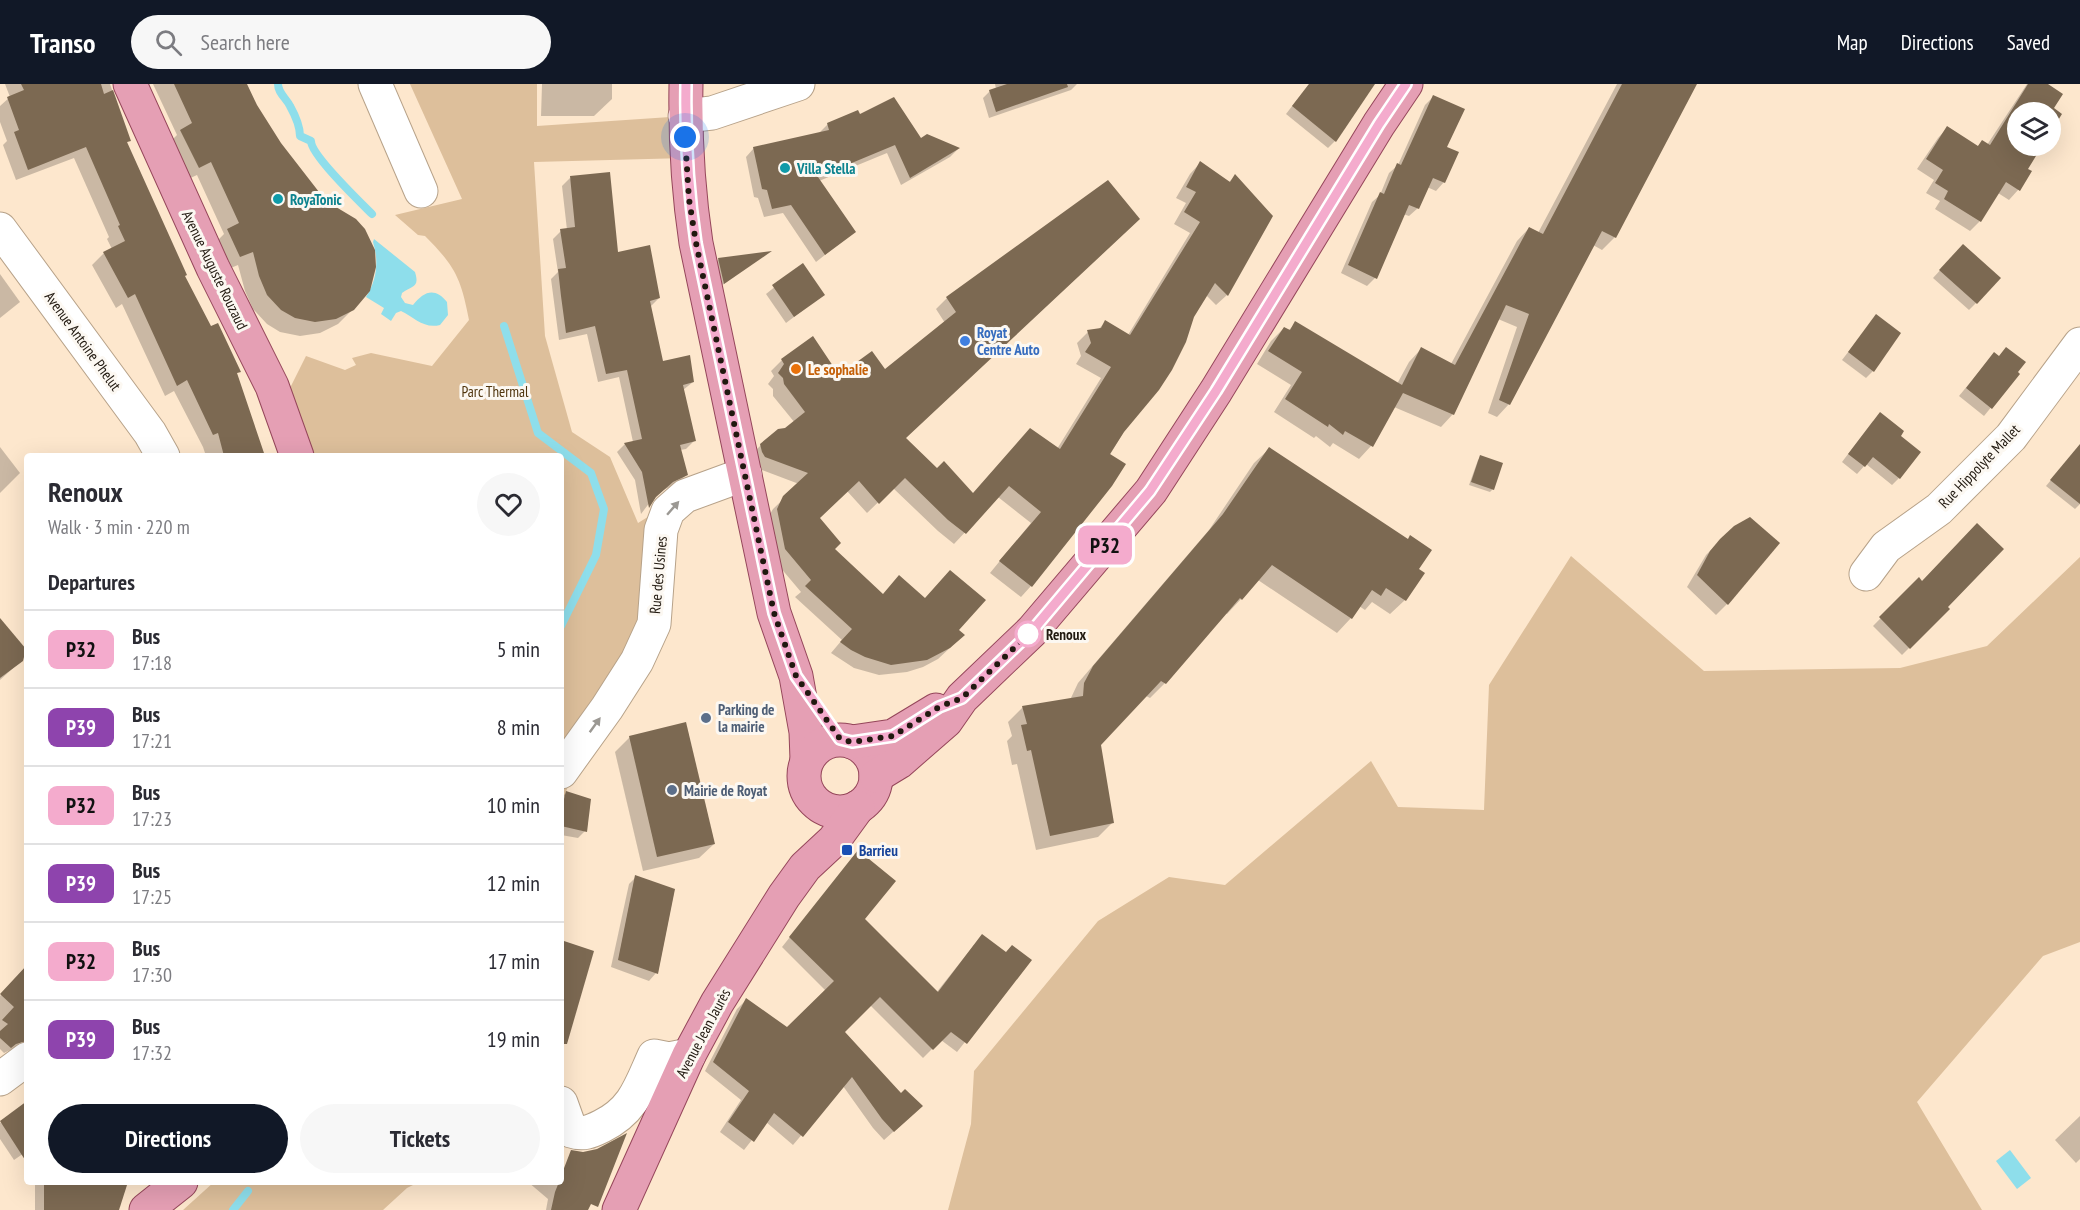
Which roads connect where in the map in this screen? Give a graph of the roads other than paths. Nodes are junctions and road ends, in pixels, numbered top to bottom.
1 (130, 84) edge
2 (375, 84) edge
3 (686, 84) edge
4 (798, 84) edge
5 (1406, 84) edge
6 (685, 116) junction
7 (421, 191) dead end
8 (0, 229) edge
9 (2080, 344) edge
10 (161, 453) edge
11 (296, 453) edge
12 (745, 474) junction
13 (1866, 574) dead end
14 (796, 676) junction
15 (962, 698) junction
16 (846, 740) junction
17 (807, 760) junction
18 (564, 768) edge
19 (876, 776) junction
20 (810, 796) junction
21 (858, 807) junction
22 (805, 867) junction
23 (689, 1054) junction
24 (24, 1061) edge
25 (0, 1078) edge
26 (564, 1111) edge
27 (175, 1185) edge
28 (150, 1198) edge
29 (618, 1210) edge

1 - 11 main road, Avenue Auguste Rouzaud
2 - 7 street
3 - 6 main road
4 - 6 street
5 - 15 main road
6 - 12 main road
8 - 10 street, Avenue Antoine Phelut
9 - 13 street, Rue Hippolyte Mallet
12 - 14 main road
18 -> 12 street, Rue des Usines
14 - 16 main road
14 - 17 main road
15 - 16 main road
15 - 19 main road
16 - 17 main road
16 - 19 main road
17 - 20 main road
19 - 21 main road
20 - 21 main road
20 - 22 main road
21 - 22 main road, Avenue Jean Jaurès
22 - 23 main road, Avenue Jean Jaurès
23 - 26 street
23 - 29 main road, Avenue Jean Jaurès
24 - 25 street
27 - 28 main road

